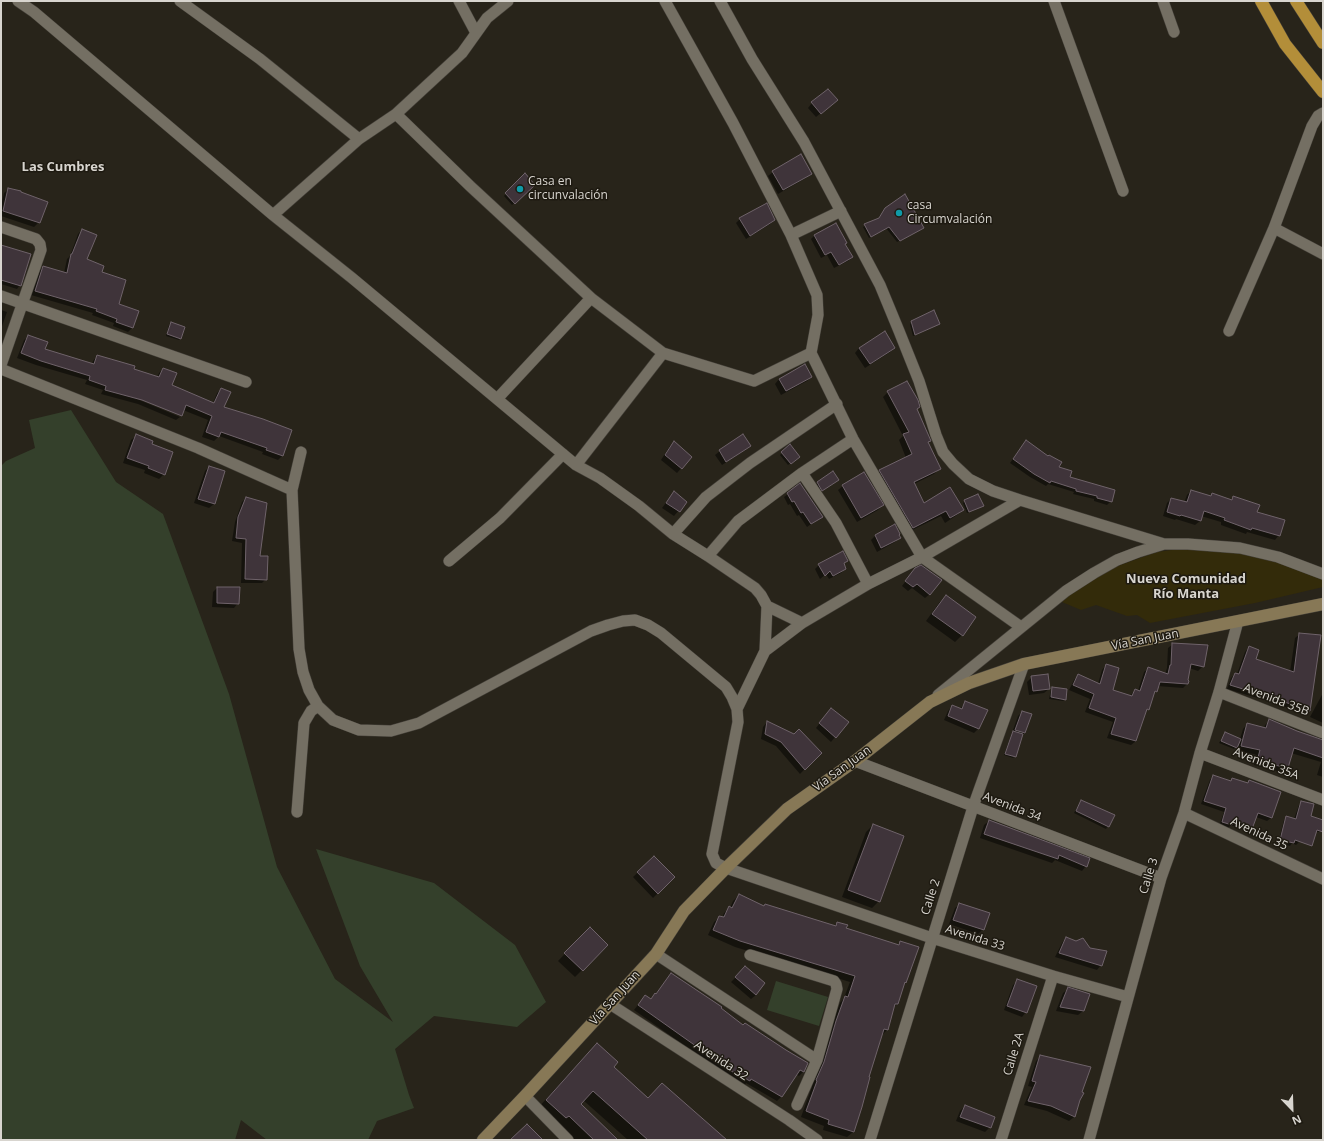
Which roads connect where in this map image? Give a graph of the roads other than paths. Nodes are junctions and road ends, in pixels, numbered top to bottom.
1 (18, 1) edge
2 (180, 1) edge
3 (459, 1) edge
4 (508, 1) edge
5 (665, 1) edge
6 (720, 1) edge
7 (1054, 1) edge
8 (1163, 1) edge
9 (1261, 1) edge
10 (1296, 1) edge
11 (1174, 32) dead end
12 (476, 33) junction
13 (1323, 44) edge
14 (1323, 92) edge
15 (1323, 112) edge
16 (396, 114) junction
17 (358, 139) junction
18 (1123, 191) dead end
19 (841, 210) junction
20 (273, 215) junction
21 (1, 227) edge
22 (1274, 228) junction
23 (791, 235) junction
24 (1323, 254) edge
25 (1, 296) edge
26 (591, 298) junction
27 (23, 303) junction
28 (1229, 331) dead end
29 (811, 353) junction
30 (663, 354) junction
31 (1, 365) edge
32 (1, 369) edge
33 (246, 382) dead end
34 (497, 400) junction
35 (837, 404) junction
36 (853, 439) junction
37 (302, 452) dead end
38 (563, 454) junction
39 (576, 465) junction
40 (802, 473) junction
41 (292, 490) junction
42 (1020, 500) junction
43 (673, 534) junction
44 (1164, 544) junction
45 (708, 556) junction
46 (922, 557) junction
47 (449, 560) dead end
48 (1323, 574) edge
49 (868, 584) junction
50 (1323, 604) edge
51 (767, 606) junction
52 (1238, 621) junction
53 (802, 623) junction
54 (1021, 627) junction
55 (765, 651) junction
56 (1024, 664) junction
57 (1219, 692) junction
58 (930, 702) junction
59 (318, 706) junction
60 (737, 709) junction
61 (1323, 733) edge
62 (1200, 753) junction
63 (855, 761) junction
64 (1323, 800) edge
65 (974, 807) junction
66 (297, 812) dead end
67 (1184, 813) junction
68 (726, 868) junction
69 (1161, 878) junction
70 (1323, 879) edge
71 (932, 938) junction
72 (656, 954) junction
73 (750, 955) dead end
74 (1053, 976) junction
75 (1128, 997) junction
76 (610, 1004) junction
77 (817, 1060) junction
78 (525, 1096) junction
79 (797, 1104) dead end
80 (483, 1140) edge
81 (568, 1140) edge
82 (817, 1140) edge
83 (870, 1140) edge
84 (1001, 1140) edge
85 (1089, 1140) edge

1 - 20 street
2 - 17 street
3 - 12 street
4 - 12 street
5 - 23 street
6 - 19 street
7 - 18 street
8 - 11 street
9 - 14 highway
10 - 13 highway
12 - 16 street
15 - 22 street
16 - 17 street
16 - 26 street
17 - 20 street
19 - 23 street
19 - 42 street
20 - 34 street
21 - 27 street
22 - 24 street
22 - 28 street
23 - 29 street
25 - 27 street
26 - 30 street
26 - 34 street
27 - 31 street
27 - 33 street
29 - 30 street
29 - 35 street
30 - 39 street
32 - 41 street
34 - 38 street
35 - 36 street
35 - 43 street
36 - 40 street
36 - 46 street
37 - 41 street
38 - 39 street
38 - 47 street
39 - 43 street
40 - 45 street
40 - 49 street
41 - 59 street
42 - 44 street
42 - 46 street
43 - 45 street
44 - 48 street
44 - 54 street
45 - 51 street
46 - 49 street
46 - 54 street
49 - 53 street
50 - 52 street, Vía San Juan
51 - 53 street
51 - 55 street
52 - 56 street, Vía San Juan
52 - 57 street, Calle 3
53 - 55 street
54 - 58 street
55 - 60 street
56 - 58 street, Vía San Juan
56 - 65 street, Calle 2
57 - 61 street, Avenida 35B
57 - 62 street, Calle 3
58 - 63 street, Vía San Juan
59 - 60 street
59 - 66 street
60 - 68 street
62 - 64 street, Avenida 35A
62 - 67 street, Calle 3
63 - 65 street, Avenida 34
63 - 68 street, Vía San Juan
65 - 69 street, Avenida 34
65 - 71 street, Calle 2
67 - 69 street, Calle 3
67 - 70 street, Avenida 35
68 - 71 street, Avenida 33
68 - 72 street, Vía San Juan
69 - 75 street, Calle 3
71 - 74 street, Avenida 33
71 - 83 street, Calle 2
72 - 76 street, Vía San Juan
72 - 77 street
73 - 77 street
74 - 75 street, Avenida 33
74 - 84 street, Calle 2A
75 - 85 street, Calle 3
76 - 78 street, Vía San Juan
76 - 82 street, Avenida 32
77 - 79 street
78 - 80 street, Vía San Juan
78 - 81 street

